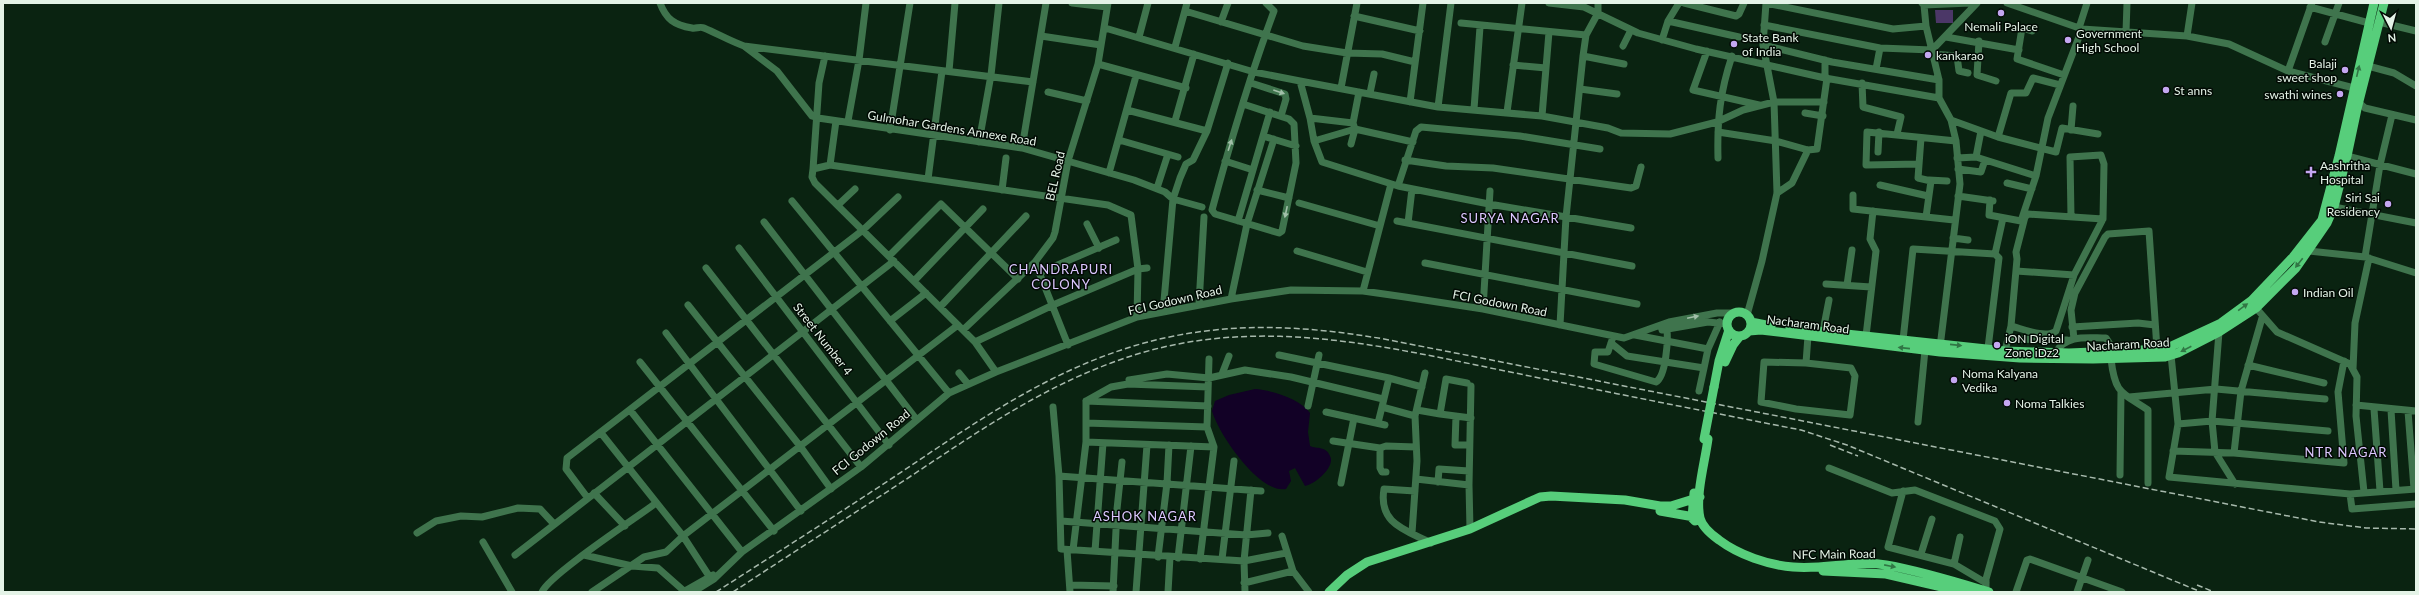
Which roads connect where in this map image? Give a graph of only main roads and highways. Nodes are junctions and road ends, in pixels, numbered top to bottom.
1 (2374, 3) edge
2 (2384, 3) edge
3 (2332, 194) junction
4 (1749, 323) junction
5 (1726, 325) junction
6 (2217, 329) junction
7 (1807, 334) junction
8 (1740, 336) junction
9 (2200, 338) junction
10 (1940, 348) junction
11 (2113, 356) junction
12 (1717, 388) junction
13 (1697, 497) junction
14 (1696, 518) junction
15 (1987, 589) edge
16 (1329, 592) edge
17 (1337, 592) edge
18 (1963, 592) edge

3 -> 1 main road, Nacharam Road
2 - 3 main road, Nacharam Road
6 -> 3 main road, Nacharam Road
3 -> 6 main road, Nacharam Road
4 - 5 main road, Nacharam Road
4 - 7 main road, Nacharam Road
4 - 8 main road
5 - 8 main road
5 - 12 main road
6 - 9 main road, Nacharam Road
10 -> 7 main road, Nacharam Road
7 - 10 main road, Nacharam Road
8 - 12 main road
9 - 11 main road, Nacharam Road
9 -> 11 main road, Nacharam Road
10 -> 11 main road, Nacharam Road
10 - 11 main road, Nacharam Road
12 - 13 main road, bridge
13 - 14 main road
13 - 16 main road
14 -> 15 main road, NFC Main Road
14 - 17 main road
14 - 18 main road, NFC Main Road

